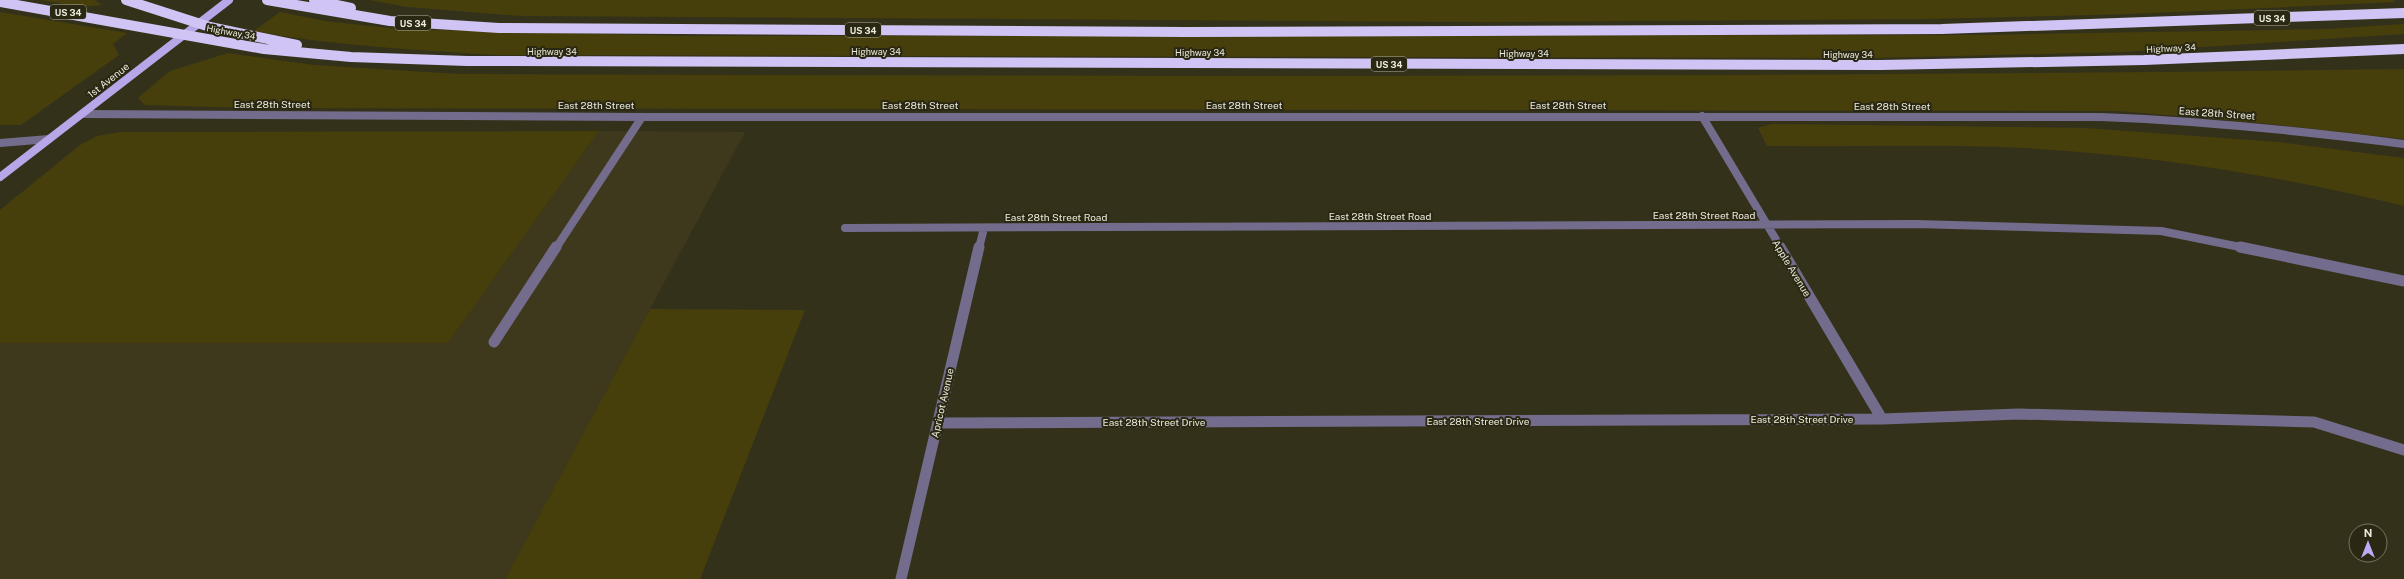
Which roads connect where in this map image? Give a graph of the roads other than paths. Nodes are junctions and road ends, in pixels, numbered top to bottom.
1 (126, 0) edge
2 (229, 0) edge
3 (267, 0) edge
4 (314, 0) edge
5 (0, 2) edge
6 (2404, 12) edge
7 (540, 28) junction
8 (2404, 49) edge
9 (373, 58) junction
10 (83, 114) junction
11 (642, 116) junction
12 (1702, 116) junction
13 (49, 139) junction
14 (0, 143) edge
15 (2404, 144) edge
16 (0, 177) edge
17 (1767, 226) junction
18 (845, 228) dead end
19 (984, 228) junction
20 (2404, 282) edge
21 (494, 342) dead end
22 (1882, 419) junction
23 (938, 423) junction
24 (2404, 450) edge
25 (901, 579) edge

1 - 9 highway
2 - 10 main road, 1st Avenue
3 - 7 highway, Highway 34 / US 34
4 - 7 highway
5 - 9 highway, Highway 34 / US 34
6 - 7 highway, Highway 34 / US 34
8 - 9 highway, Highway 34 / US 34
10 - 11 street, East 28th Street
10 - 13 main road, 1st Avenue
11 - 12 street, East 28th Street
11 - 21 street
12 - 15 street, East 28th Street
12 - 17 street, Apple Avenue
13 - 14 street
13 - 16 main road, 1st Avenue
17 - 19 street, East 28th Street Road
17 - 20 street, East 28th Street Road
17 - 22 street, Apple Avenue
18 - 19 street, East 28th Street Road
19 - 23 street, Apricot Avenue
22 - 23 street, East 28th Street Drive
22 - 24 street, East 28th Street Drive
23 - 25 street, Apricot Avenue

